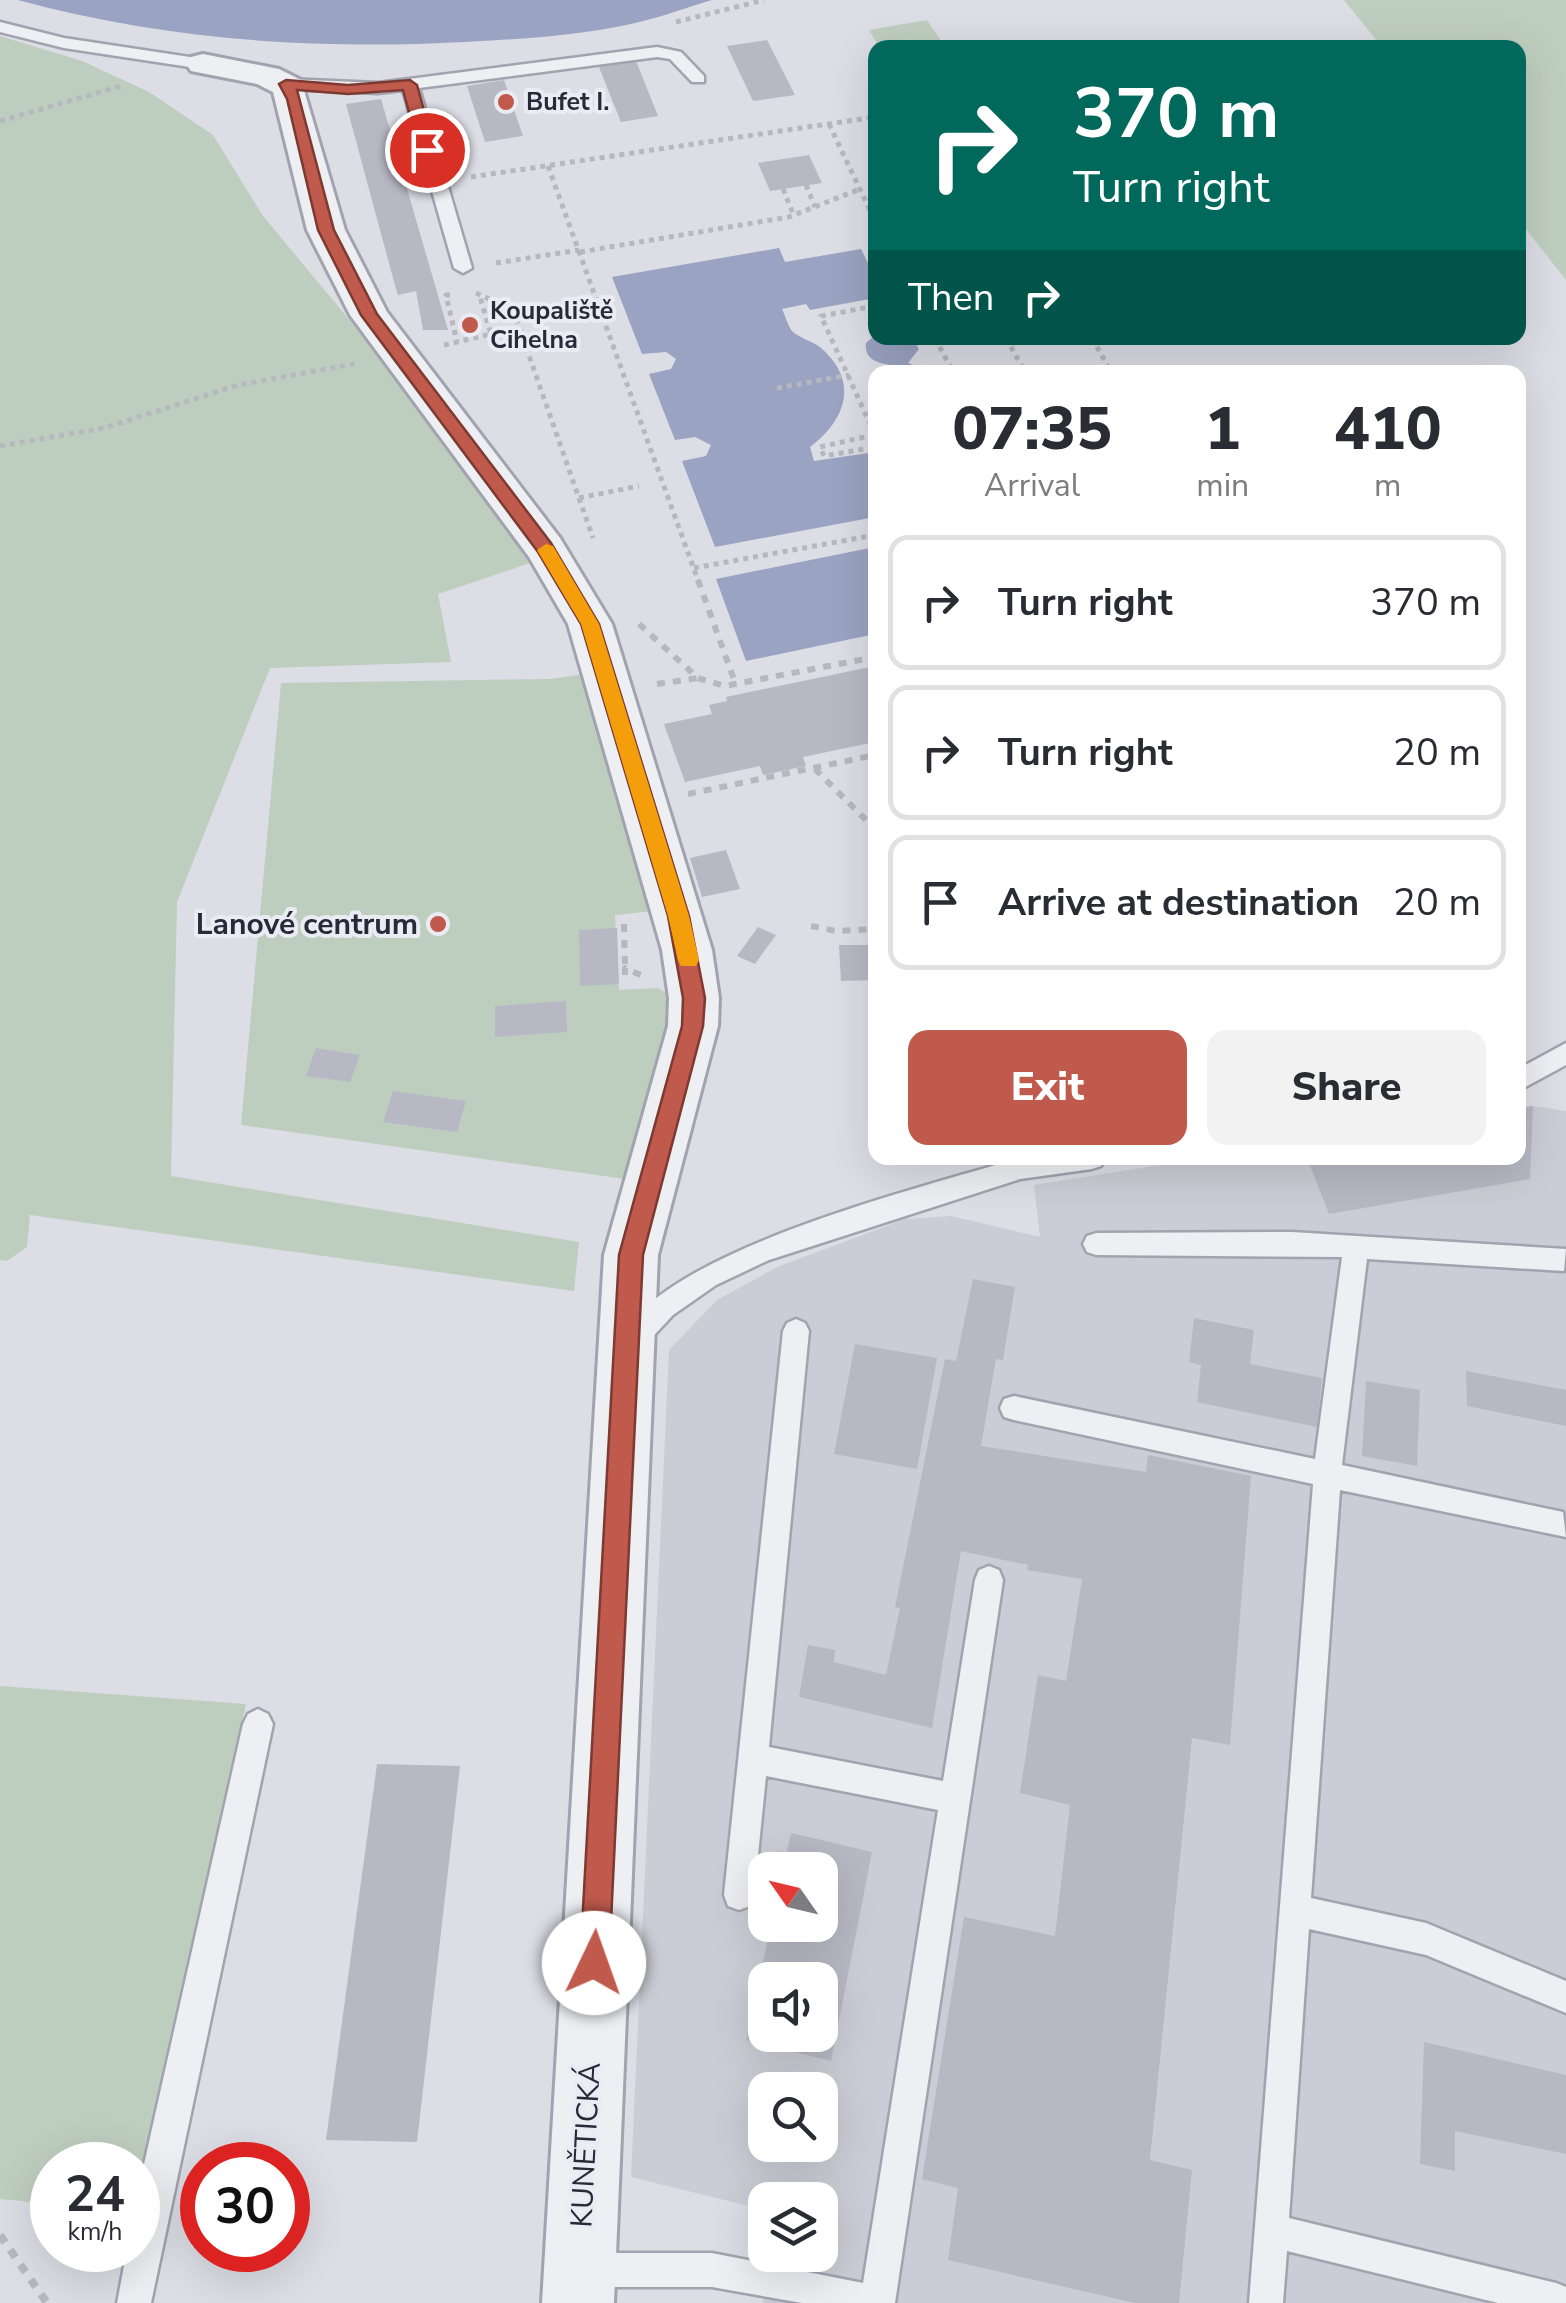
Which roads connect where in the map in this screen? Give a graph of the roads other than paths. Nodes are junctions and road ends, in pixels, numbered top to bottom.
1 (0, 27) edge
2 (203, 64) joint
3 (698, 79) dead end
4 (286, 84) junction
5 (410, 85) junction
6 (463, 268) road end
7 (1566, 1053) edge
8 (1526, 1076) edge
9 (1042, 1165) edge
10 (1096, 1244) dead end
11 (1356, 1246) junction
12 (1564, 1260) edge
13 (796, 1330) dead end
14 (624, 1350) junction
15 (1014, 1408) dead end
16 (1327, 1476) junction
17 (1564, 1526) edge
18 (989, 1580) dead end
19 (258, 1724) dead end
20 (753, 1759) junction
21 (955, 1798) junction
22 (739, 1895) dead end
23 (1295, 1910) junction
24 (1566, 1998) edge
25 (1272, 2231) junction
26 (579, 2286) edge
27 (1556, 2300) dead end
28 (134, 2303) edge
29 (878, 2303) edge
30 (1266, 2303) edge

1 - 2 lane
2 - 4 street
3 - 5 lane
4 - 5 lane
4 - 14 street, KUNĚTICKÁ
5 - 6 lane
7 - 8 lane
9 - 14 lane
10 - 11 lane
11 - 12 lane
11 - 16 lane
13 - 20 lane
14 - 26 street, KUNĚTICKÁ
15 - 16 lane
16 - 17 lane
16 - 23 lane
18 - 21 lane
19 - 28 lane
20 - 21 lane
20 - 22 lane
21 - 29 lane
23 - 24 lane
23 - 25 lane
25 - 27 lane
25 - 30 lane
26 - 29 lane

